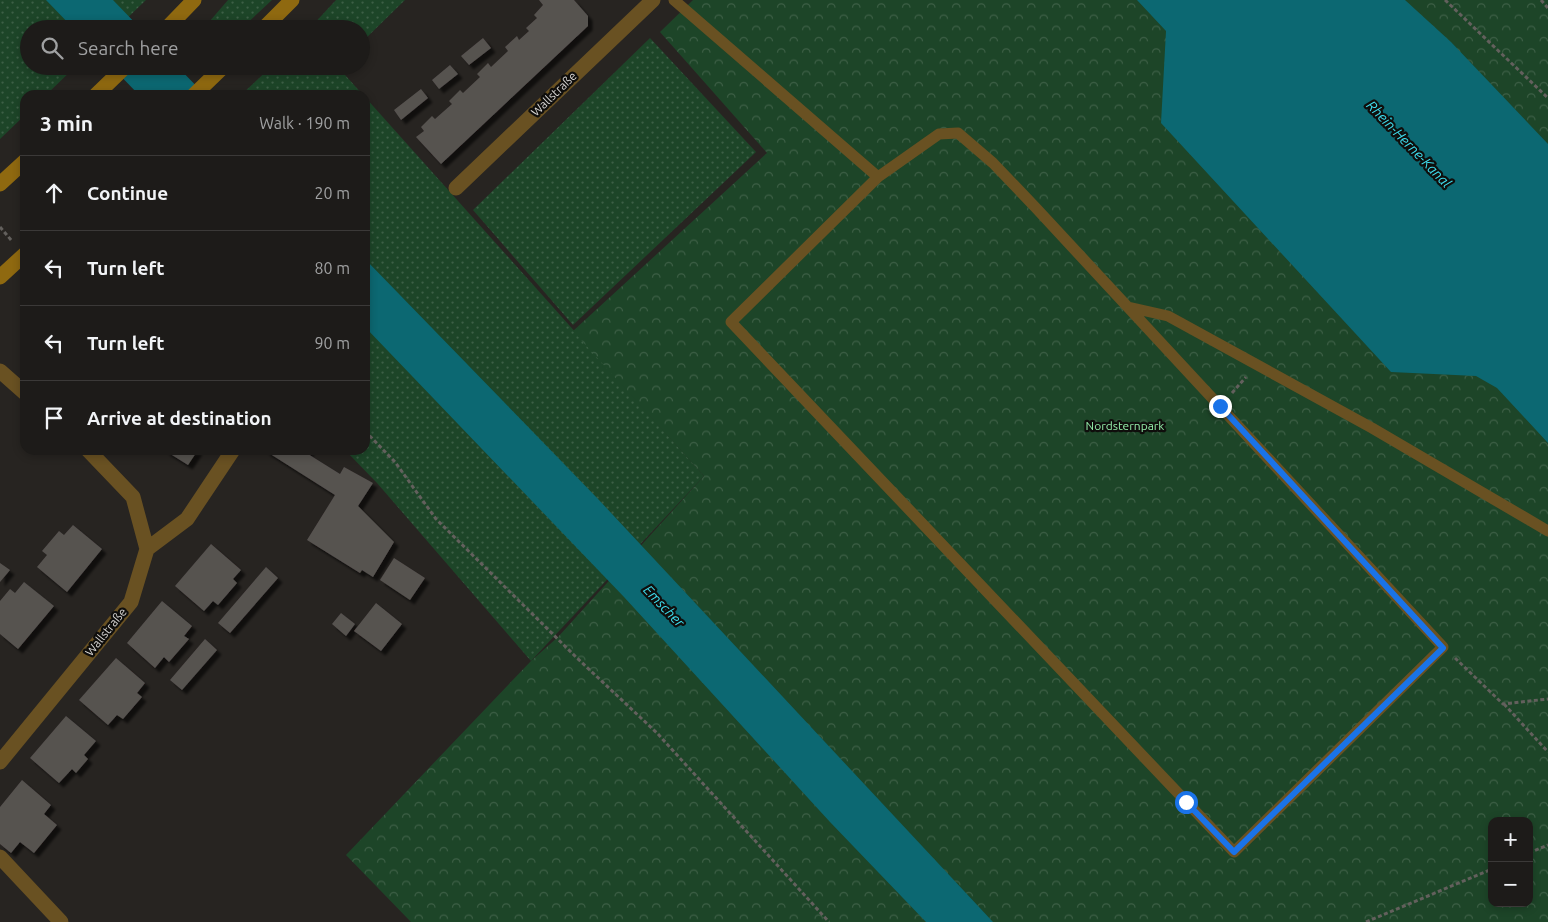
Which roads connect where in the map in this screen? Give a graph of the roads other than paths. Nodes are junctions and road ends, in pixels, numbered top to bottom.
1 (194, 0) edge
2 (292, 0) edge
3 (652, 0) edge
4 (674, 0) edge
5 (175, 20) edge
6 (271, 20) edge
7 (117, 75) edge
8 (215, 75) edge
9 (101, 90) edge
10 (199, 90) edge
11 (20, 166) edge
12 (878, 177) junction
13 (0, 184) edge
14 (456, 188) dead end
15 (20, 259) edge
16 (0, 277) edge
17 (1128, 307) junction
18 (0, 371) edge
19 (20, 389) edge
20 (93, 455) edge
21 (230, 455) edge
22 (1548, 531) edge
23 (147, 549) junction
24 (0, 762) edge
25 (0, 857) edge
26 (62, 922) edge

1 - 5 main road
2 - 6 main road
3 - 14 street, Wallstraße
4 - 12 lane
7 - 9 main road
8 - 10 main road
11 - 13 main road
12 - 17 lane
12 - 17 lane
15 - 16 main road
17 - 22 lane
18 - 19 street
20 - 23 street
21 - 23 street
23 - 24 street, Wallstraße
25 - 26 street

